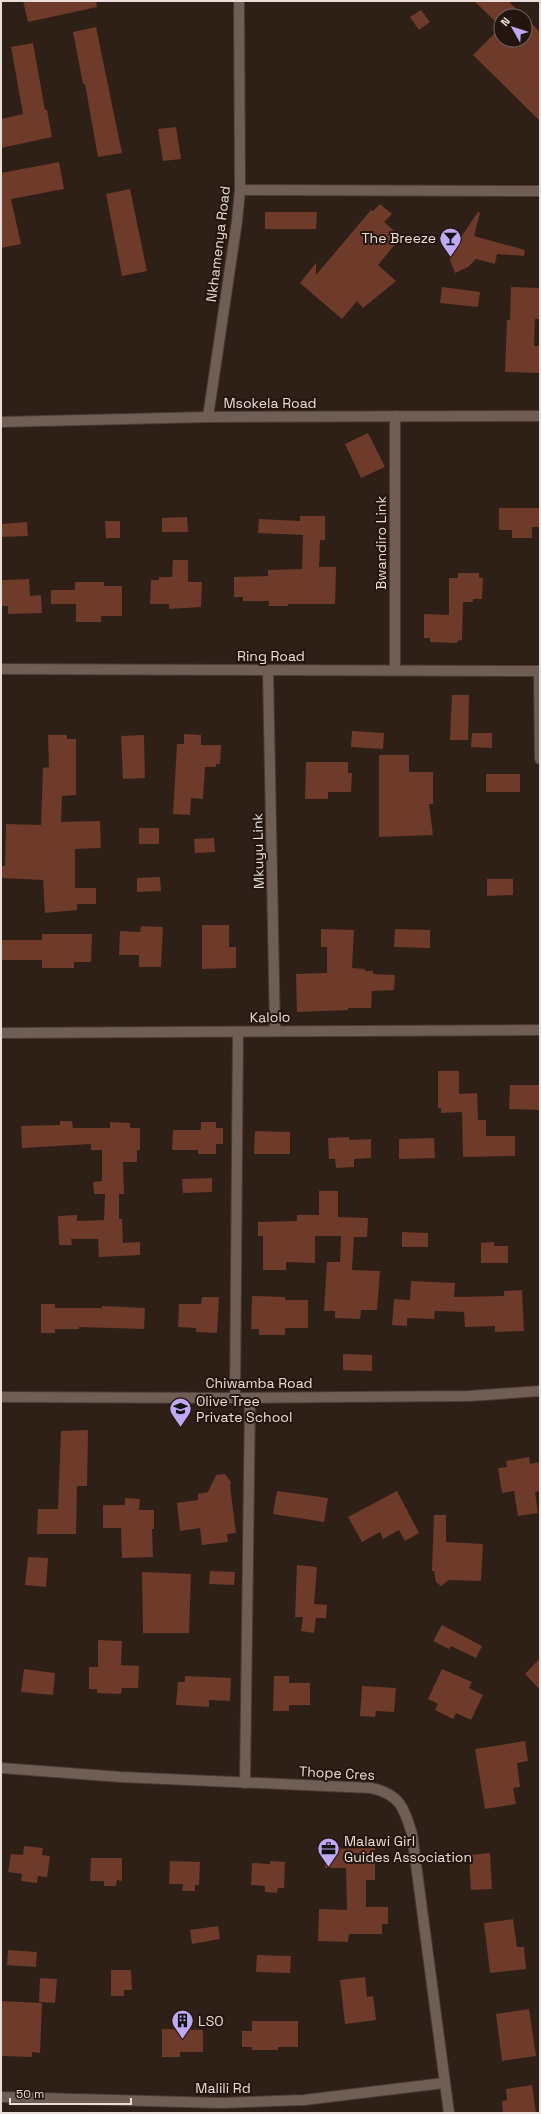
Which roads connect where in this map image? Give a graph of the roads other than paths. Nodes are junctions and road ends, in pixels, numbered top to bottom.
1 (239, 1) edge
2 (240, 190) junction
3 (540, 191) edge
4 (395, 416) junction
5 (540, 416) edge
6 (208, 417) junction
7 (1, 422) edge
8 (1, 669) edge
9 (268, 670) junction
10 (395, 670) junction
11 (539, 671) edge
12 (540, 759) edge
13 (540, 1030) edge
14 (275, 1031) junction
15 (238, 1032) junction
16 (1, 1033) edge
17 (540, 1392) edge
18 (1, 1397) edge
19 (234, 1398) junction
20 (250, 1398) junction
21 (1, 1768) edge
22 (245, 1783) junction
23 (444, 2083) junction
24 (1, 2097) edge
25 (449, 2113) edge

1 - 2 street, Nkhamenya Road
2 - 3 street
2 - 6 street, Nkhamenya Road
4 - 5 street, Msokela Road
4 - 6 street, Msokela Road
4 - 10 street, Bwandiro Link
6 - 7 street, Msokela Road
8 - 9 street, Ring Road
9 - 10 street, Ring Road
9 - 14 street, Mkuyu Link
10 - 11 street, Ring Road
11 - 12 street
13 - 14 street, Kalolo
14 - 15 street, Kalolo
15 - 16 street, Kalolo
15 - 19 street
17 - 20 street, Chiwamba Road
18 - 19 street, Chiwamba Road
19 - 20 street, Chiwamba Road
20 - 22 street
21 - 22 street, Thope Cres
22 - 23 street, Thope Cres
23 - 24 street, Malili Rd
23 - 25 street, Thope Cres

